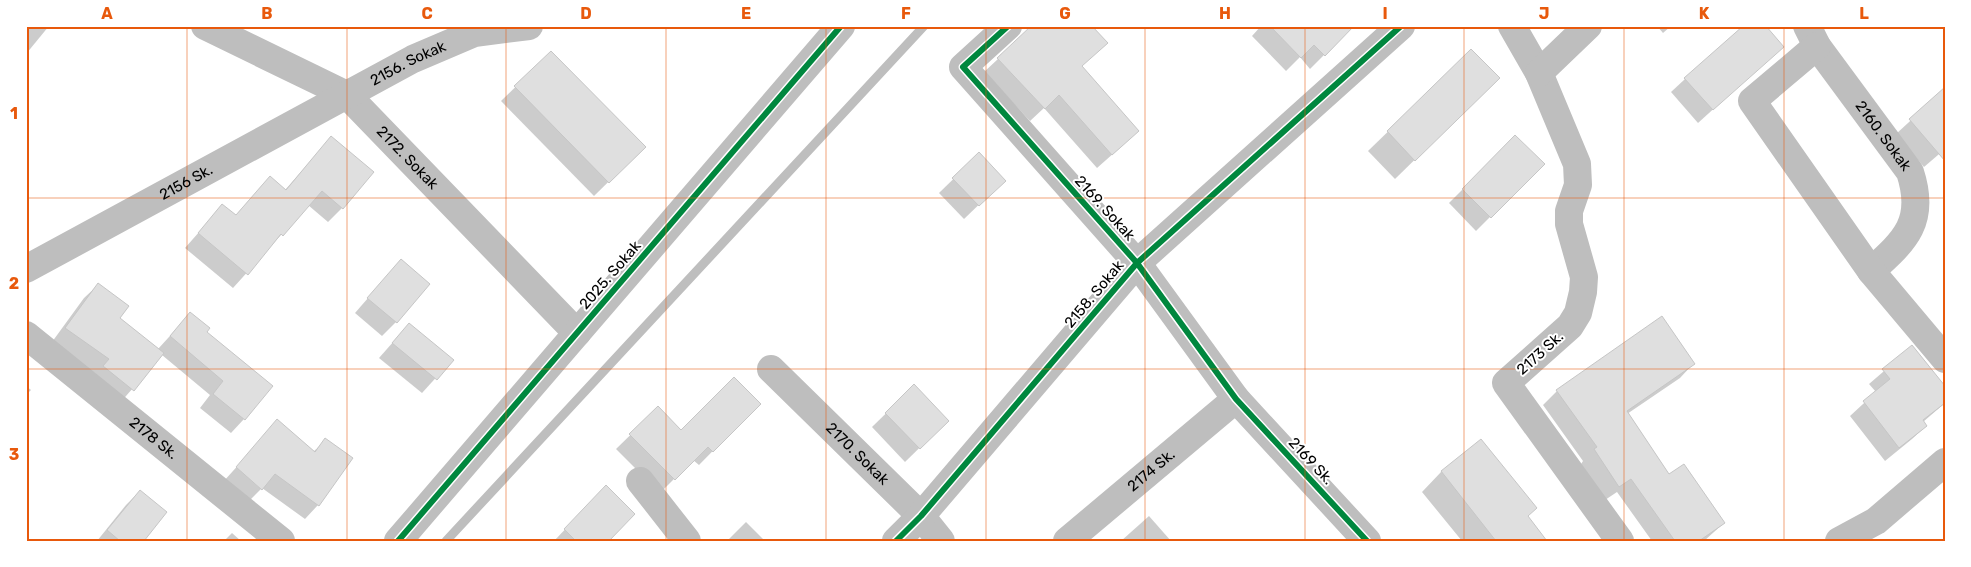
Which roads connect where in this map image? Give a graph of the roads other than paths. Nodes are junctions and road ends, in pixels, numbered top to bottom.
1 (205, 26) edge
2 (529, 26) edge
3 (841, 26) edge
4 (1008, 26) edge
5 (1401, 26) edge
6 (1512, 26) edge
7 (1588, 26) edge
8 (473, 30) edge
9 (1812, 36) edge
10 (1539, 73) junction
11 (347, 95) junction
12 (1137, 263) junction
13 (26, 269) edge
14 (1871, 271) junction
15 (577, 334) junction
16 (26, 336) edge
17 (1945, 359) edge
18 (771, 369) dead end
19 (1236, 399) junction
20 (1945, 462) edge
21 (640, 481) dead end
22 (921, 516) junction
23 (281, 541) edge
24 (398, 541) edge
25 (688, 541) edge
26 (896, 541) edge
27 (941, 541) edge
28 (1067, 541) edge
29 (1367, 541) edge
30 (1620, 541) edge
31 (1839, 541) edge

1 - 11 street, 2172. Sokak
2 - 8 street, 2156. Sokak
3 - 15 street, 2025. Sokak
4 - 12 street, 2169. Sokak
5 - 12 street, 2158. Sokak
6 - 10 street
7 - 10 street
8 - 11 street, 2156. Sokak
9 - 14 street, 2160. Sokak
9 - 14 street
10 - 30 street, 2173 Sk.
11 - 13 street, 2156 Sk.
11 - 15 street, 2172. Sokak
12 - 19 street, 2169. Sokak
12 - 22 street, 2158. Sokak
14 - 17 street
15 - 24 street, 2025. Sokak
16 - 23 street, 2178 Sk.
18 - 22 street, 2170. Sokak
19 - 28 street, 2174 Sk.
19 - 29 street, 2169 Sk.
20 - 31 street
21 - 25 street
22 - 26 street, 2158. Sokak
22 - 27 street, 2170. Sokak

